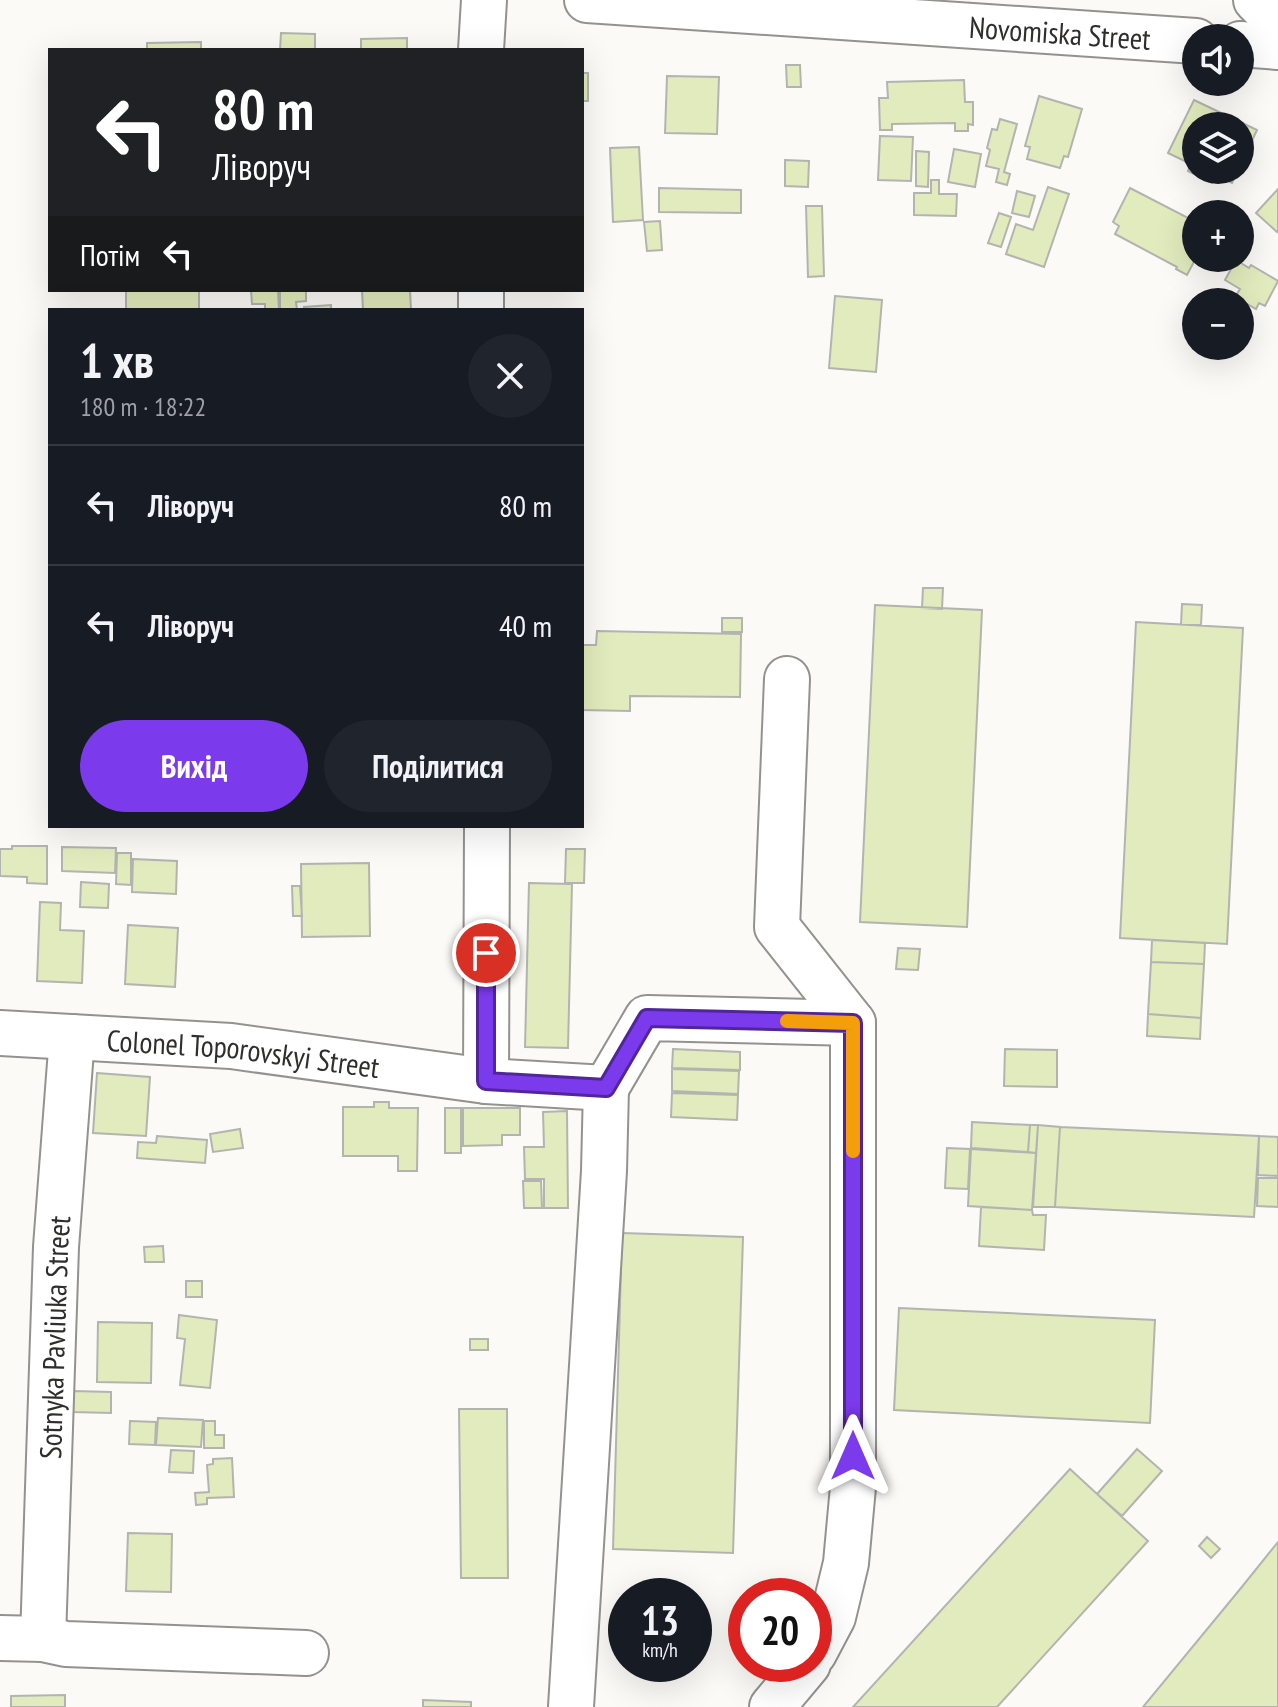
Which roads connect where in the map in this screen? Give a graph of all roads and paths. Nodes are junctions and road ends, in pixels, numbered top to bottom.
1 (484, 0) edge
2 (587, 0) edge
3 (1256, 0) edge
4 (1278, 22) edge
5 (1182, 40) edge
6 (1254, 45) edge
7 (1278, 47) edge
8 (481, 48) edge
9 (787, 679) dead end
10 (487, 828) edge
11 (853, 1023) junction
12 (0, 1033) edge
13 (72, 1037) junction
14 (486, 1081) junction
15 (606, 1088) junction
16 (832, 1619) edge
17 (0, 1638) edge
18 (43, 1639) junction
19 (306, 1653) dead end
20 (793, 1682) edge
21 (571, 1707) edge
22 (772, 1707) edge

1 - 8 street
2 - 5 street, Novomiska Street
3 - 4 street
6 - 7 street
9 - 11 street
10 - 14 street
11 - 15 street
11 - 16 street
12 - 13 street, Colonel Toporovskyi Street
13 - 14 street, Colonel Toporovskyi Street
13 - 18 street, Sotnyka Pavliuka Street
14 - 15 street, Colonel Toporovskyi Street
15 - 21 street
17 - 18 street
18 - 19 street
20 - 22 street

